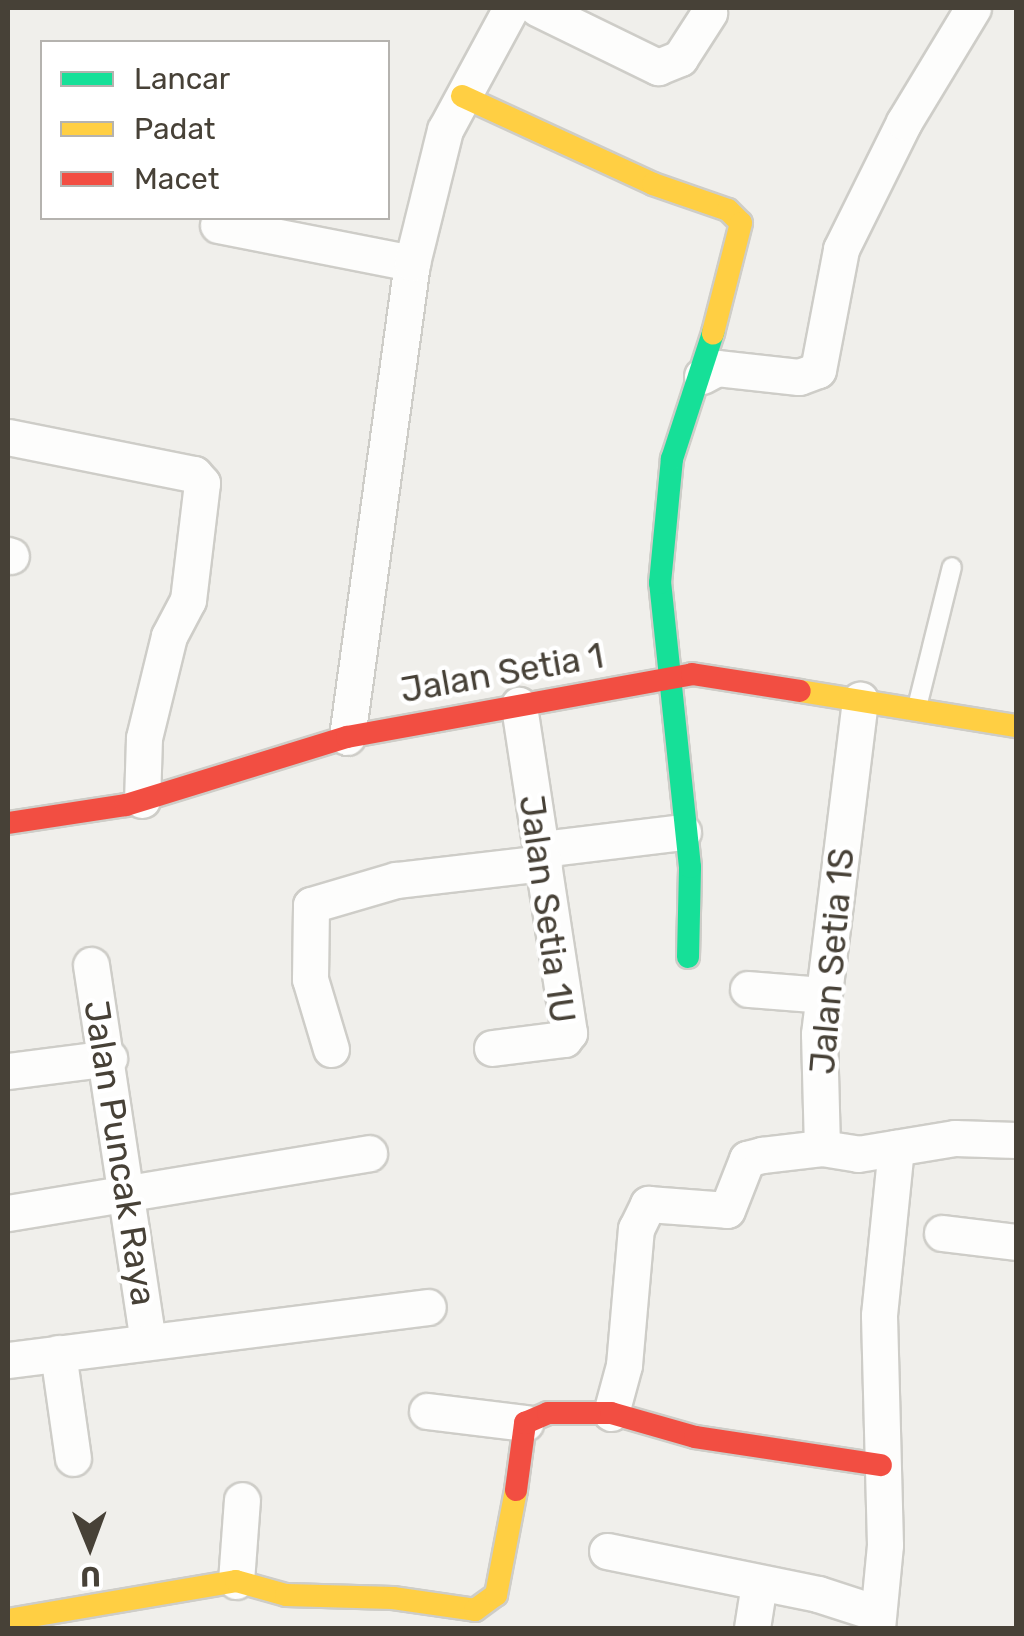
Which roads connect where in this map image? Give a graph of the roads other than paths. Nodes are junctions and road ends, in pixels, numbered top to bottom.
1 (511, 8) edge
2 (537, 8) edge
3 (972, 8) edge
4 (709, 14) dead end
5 (462, 96) junction
6 (218, 225) dead end
7 (412, 263) junction
8 (702, 376) junction
9 (8, 437) edge
10 (952, 567) dead end
11 (669, 678) junction
12 (860, 699) junction
13 (519, 705) junction
14 (916, 708) junction
15 (1016, 726) edge
16 (347, 737) junction
17 (142, 800) junction
18 (8, 823) edge
19 (683, 832) junction
20 (543, 856) junction
21 (688, 957) dead end
22 (91, 965) dead end
23 (748, 989) dead end
24 (824, 994) junction
25 (330, 1048) dead end
26 (492, 1048) dead end
27 (109, 1058) junction
28 (8, 1071) edge
29 (1016, 1140) edge
30 (822, 1148) junction
31 (896, 1148) junction
32 (369, 1153) dead end
33 (128, 1196) junction
34 (8, 1213) edge
35 (942, 1233) dead end
36 (1016, 1242) edge
37 (428, 1307) dead end
38 (148, 1341) junction
39 (58, 1353) junction
40 (8, 1360) edge
41 (427, 1411) dead end
42 (611, 1413) junction
43 (525, 1423) junction
44 (73, 1458) dead end
45 (882, 1464) junction
46 (242, 1500) dead end
47 (607, 1551) dead end
48 (236, 1581) junction
49 (759, 1584) junction
50 (8, 1620) edge
51 (877, 1621) edge
52 (752, 1628) edge

1 - 5 street
2 - 4 street
3 - 8 street
5 - 7 street
5 - 8 street
6 - 7 street
7 - 16 street
8 - 11 street
9 - 17 street
10 - 14 lane
11 - 12 street, Jalan Setia 1
11 - 13 street, Jalan Setia 1
11 - 19 street
12 - 14 street, Jalan Setia 1
12 - 24 street, Jalan Setia 1S
13 - 16 street, Jalan Setia 1
13 - 20 street, Jalan Setia 1U
14 - 15 street, Jalan Setia 1
16 - 17 street, Jalan Setia 1
17 - 18 street, Jalan Setia 1
19 - 20 street
19 - 21 street
20 - 25 street
20 - 26 street, Jalan Setia 1U
22 - 27 street, Jalan Puncak Raya
23 - 24 street
24 - 30 street, Jalan Setia 1S
27 - 28 street
27 - 33 street, Jalan Puncak Raya
29 - 31 street
30 - 31 street
30 - 42 street
31 - 45 street
32 - 33 street
33 - 34 street
33 - 38 street, Jalan Puncak Raya
35 - 36 street
37 - 38 street
38 - 39 street
39 - 40 street
39 - 44 street
41 - 43 street
42 - 43 street
42 - 45 street
43 - 48 street
45 - 51 street
46 - 48 street
47 - 49 street
48 - 50 street
49 - 51 street
49 - 52 street

